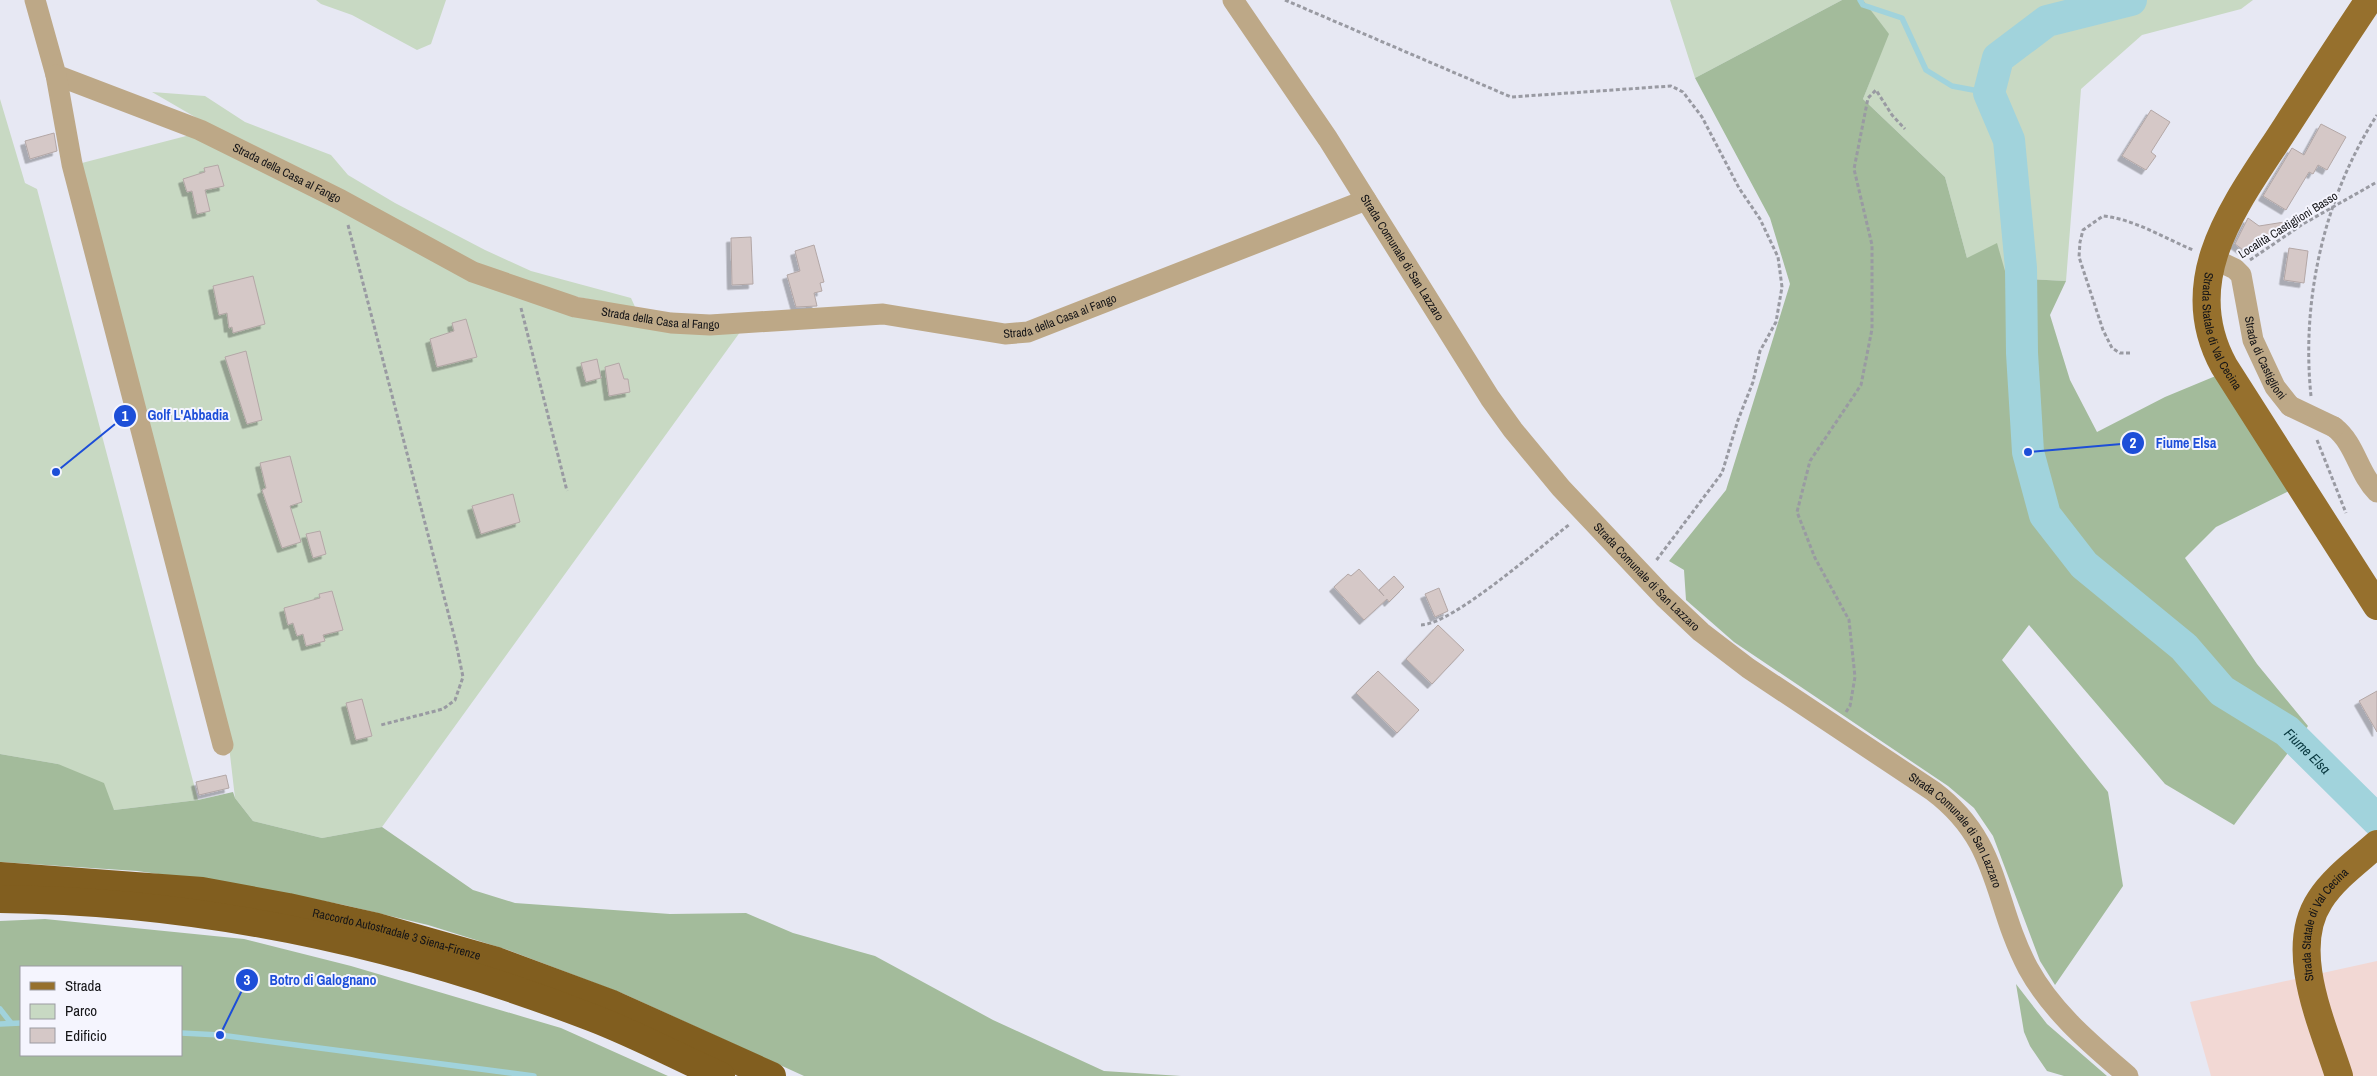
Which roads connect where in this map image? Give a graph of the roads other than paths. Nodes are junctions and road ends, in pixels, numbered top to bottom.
1 (36, 0) edge
2 (1233, 0) edge
3 (2369, 0) edge
4 (56, 75) junction
5 (1366, 200) junction
6 (2224, 263) junction
7 (2377, 492) edge
8 (2377, 606) edge
9 (223, 745) dead end
10 (2377, 844) edge
11 (0, 876) edge
12 (0, 899) edge
13 (721, 1076) edge
14 (772, 1076) edge
15 (2128, 1076) edge
16 (2339, 1076) edge

1 - 4 street
2 - 5 street, Strada Comunale di San Lazzaro
3 - 6 main road, Strada Statale di Val Cecina
4 - 5 street, Strada della Casa al Fango
4 - 9 street
5 - 15 street, Strada Comunale di San Lazzaro
6 - 7 street, Strada di Castiglioni, bridge
6 - 8 main road, Strada Statale di Val Cecina
10 - 16 main road, Strada Statale di Val Cecina
11 - 14 highway, Raccordo Autostradale 3 Siena-Firenze
12 - 13 highway, Raccordo Autostradale 3 Siena-Firenze

